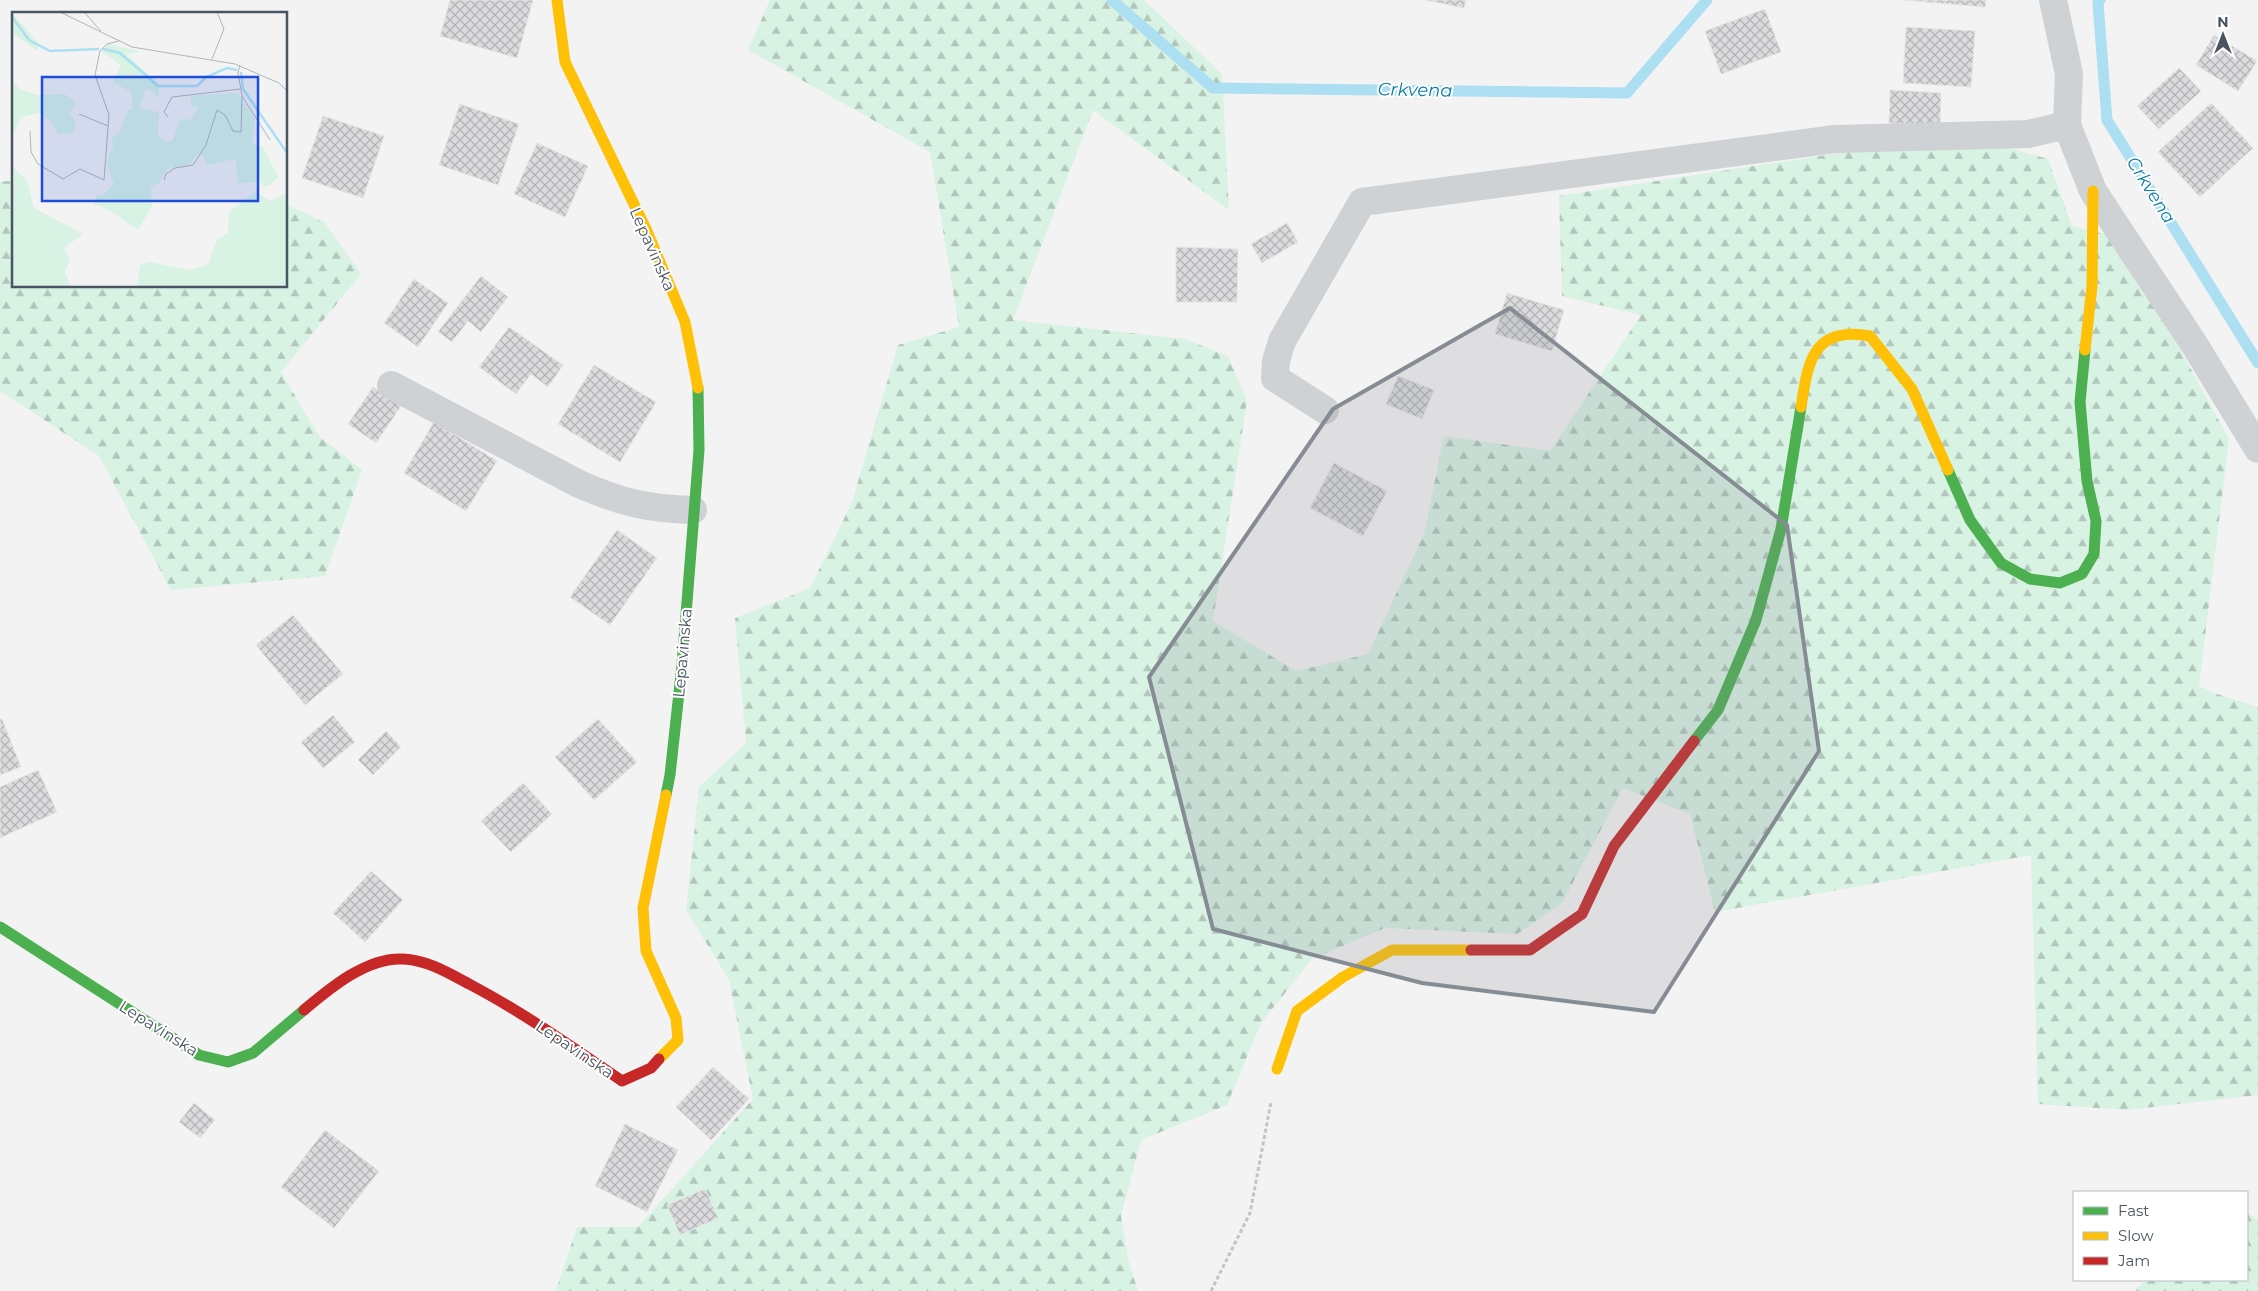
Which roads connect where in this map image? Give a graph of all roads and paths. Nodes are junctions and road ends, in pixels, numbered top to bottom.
1 (557, 0) edge
2 (2053, 0) edge
3 (2067, 125) junction
4 (2093, 191) junction
5 (391, 385) dead end
6 (1325, 410) dead end
7 (2258, 449) edge
8 (693, 510) junction
9 (0, 928) edge
10 (1277, 1069) joint
11 (1211, 1291) edge

1 - 8 street, Lepavinska
2 - 3 street
3 - 4 street
3 - 6 street
4 - 7 street
4 - 10 street
5 - 8 street
8 - 9 street, Lepavinska
10 - 11 path

